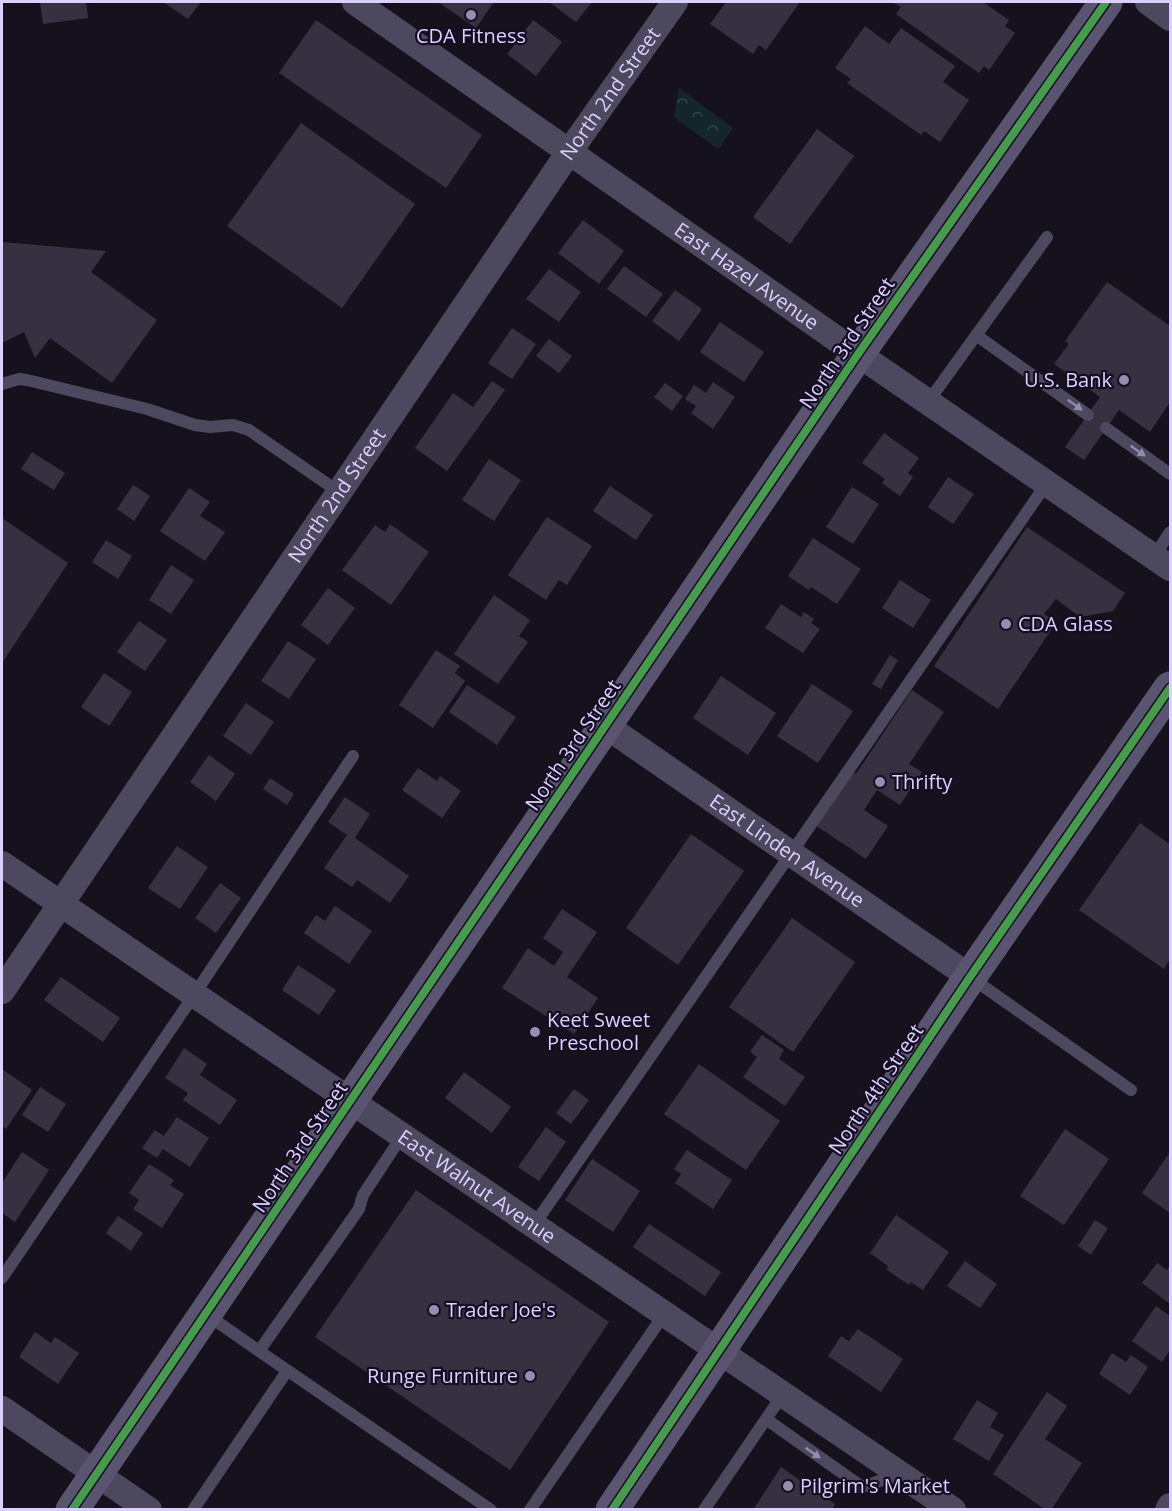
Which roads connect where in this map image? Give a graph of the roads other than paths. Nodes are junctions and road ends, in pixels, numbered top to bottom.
1 (356, 2) edge
2 (675, 2) edge
3 (1106, 2) edge
4 (1148, 2) edge
5 (1170, 18) edge
6 (568, 152) junction
7 (1047, 237) dead end
8 (976, 335) junction
9 (858, 354) junction
10 (2, 384) edge
11 (928, 402) junction
12 (1088, 415) dead end
13 (1106, 428) dead end
14 (1170, 474) edge
15 (1047, 483) junction
16 (339, 492) junction
17 (1170, 532) edge
18 (1162, 562) edge
19 (1170, 688) edge
20 (606, 726) junction
21 (353, 756) dead end
22 (790, 854) junction
23 (2, 864) edge
24 (60, 904) junction
25 (970, 977) junction
26 (2, 991) edge
27 (194, 995) junction
28 (1131, 1090) dead end
29 (351, 1102) junction
30 (402, 1136) junction
31 (534, 1225) junction
32 (2, 1278) edge
33 (664, 1313) junction
34 (206, 1314) junction
35 (259, 1351) junction
36 (720, 1351) junction
37 (287, 1371) junction
38 (783, 1394) junction
39 (2, 1409) edge
40 (766, 1419) junction
41 (97, 1472) junction
42 (900, 1474) junction
43 (1170, 1506) edge
44 (72, 1509) edge
45 (150, 1509) edge
46 (193, 1509) edge
47 (491, 1509) edge
48 (531, 1509) edge
49 (612, 1509) edge
50 (704, 1509) edge
51 (953, 1509) edge
52 (1168, 1509) edge

1 - 6 street, East Hazel Avenue
2 - 6 street, North 2nd Street
3 - 9 main road, North 3rd Street
4 - 5 street
6 - 9 street, East Hazel Avenue
6 - 16 street, North 2nd Street
7 - 8 lane
8 - 11 lane
8 -> 12 lane
9 - 11 street, East Hazel Avenue
9 - 20 main road, North 3rd Street
10 - 16 lane
11 - 15 street, East Hazel Avenue
13 -> 14 lane
15 - 18 street, East Hazel Avenue
15 - 22 lane
16 - 24 street, North 2nd Street
17 - 18 lane
19 - 25 main road, North 4th Street
20 - 22 street, East Linden Avenue
20 - 29 main road, North 3rd Street
21 - 27 lane
22 - 25 street, East Linden Avenue
22 - 31 lane
23 - 24 street, East Walnut Avenue
24 - 26 street, North 2nd Street
24 - 27 street, East Walnut Avenue
25 - 28 lane
25 - 36 main road, North 4th Street
27 - 29 street, East Walnut Avenue
27 - 32 lane
29 - 30 street, East Walnut Avenue
29 - 34 main road, North 3rd Street
30 - 31 street, East Walnut Avenue
30 - 35 lane
31 - 33 street, East Walnut Avenue
33 - 36 street, East Walnut Avenue
33 - 48 lane
34 - 35 lane
34 - 41 main road, North 3rd Street
35 - 37 lane
36 - 38 street, East Walnut Avenue
36 - 49 main road, North 4th Street
37 - 46 lane
37 - 47 lane
38 - 40 lane
38 - 42 street, East Walnut Avenue
39 - 41 street
40 -> 42 lane
40 - 50 lane
41 - 44 main road, North 3rd Street
41 - 45 street
42 - 51 street, East Walnut Avenue
43 - 52 street

